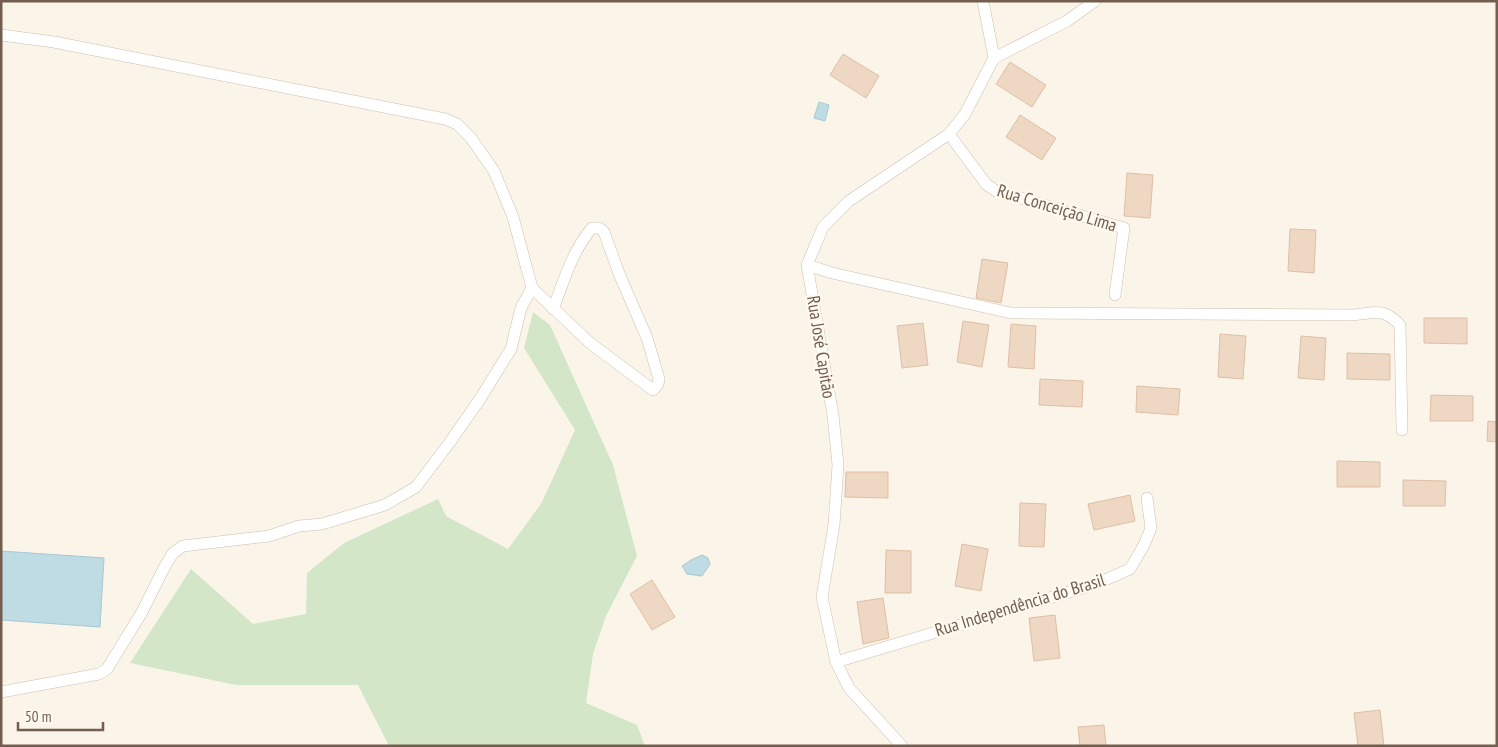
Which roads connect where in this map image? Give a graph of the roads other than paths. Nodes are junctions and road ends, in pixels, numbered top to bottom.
1 (983, 1) edge
2 (1095, 1) edge
3 (1, 35) edge
4 (994, 58) junction
5 (950, 134) junction
6 (807, 265) junction
7 (532, 288) junction
8 (1115, 295) dead end
9 (553, 309) junction
10 (1402, 430) dead end
11 (1147, 498) dead end
12 (836, 662) junction
13 (1, 692) edge
14 (902, 746) edge

1 - 4 street
2 - 4 street
3 - 7 street
4 - 5 street
5 - 6 street
5 - 8 street, Rua Conceição Lima
6 - 10 street
6 - 12 street, Rua José Capitão
7 - 9 street
7 - 13 street
9 - 9 street
11 - 12 street, Rua Independência do Brasil
12 - 14 street, Rua José Capitão

